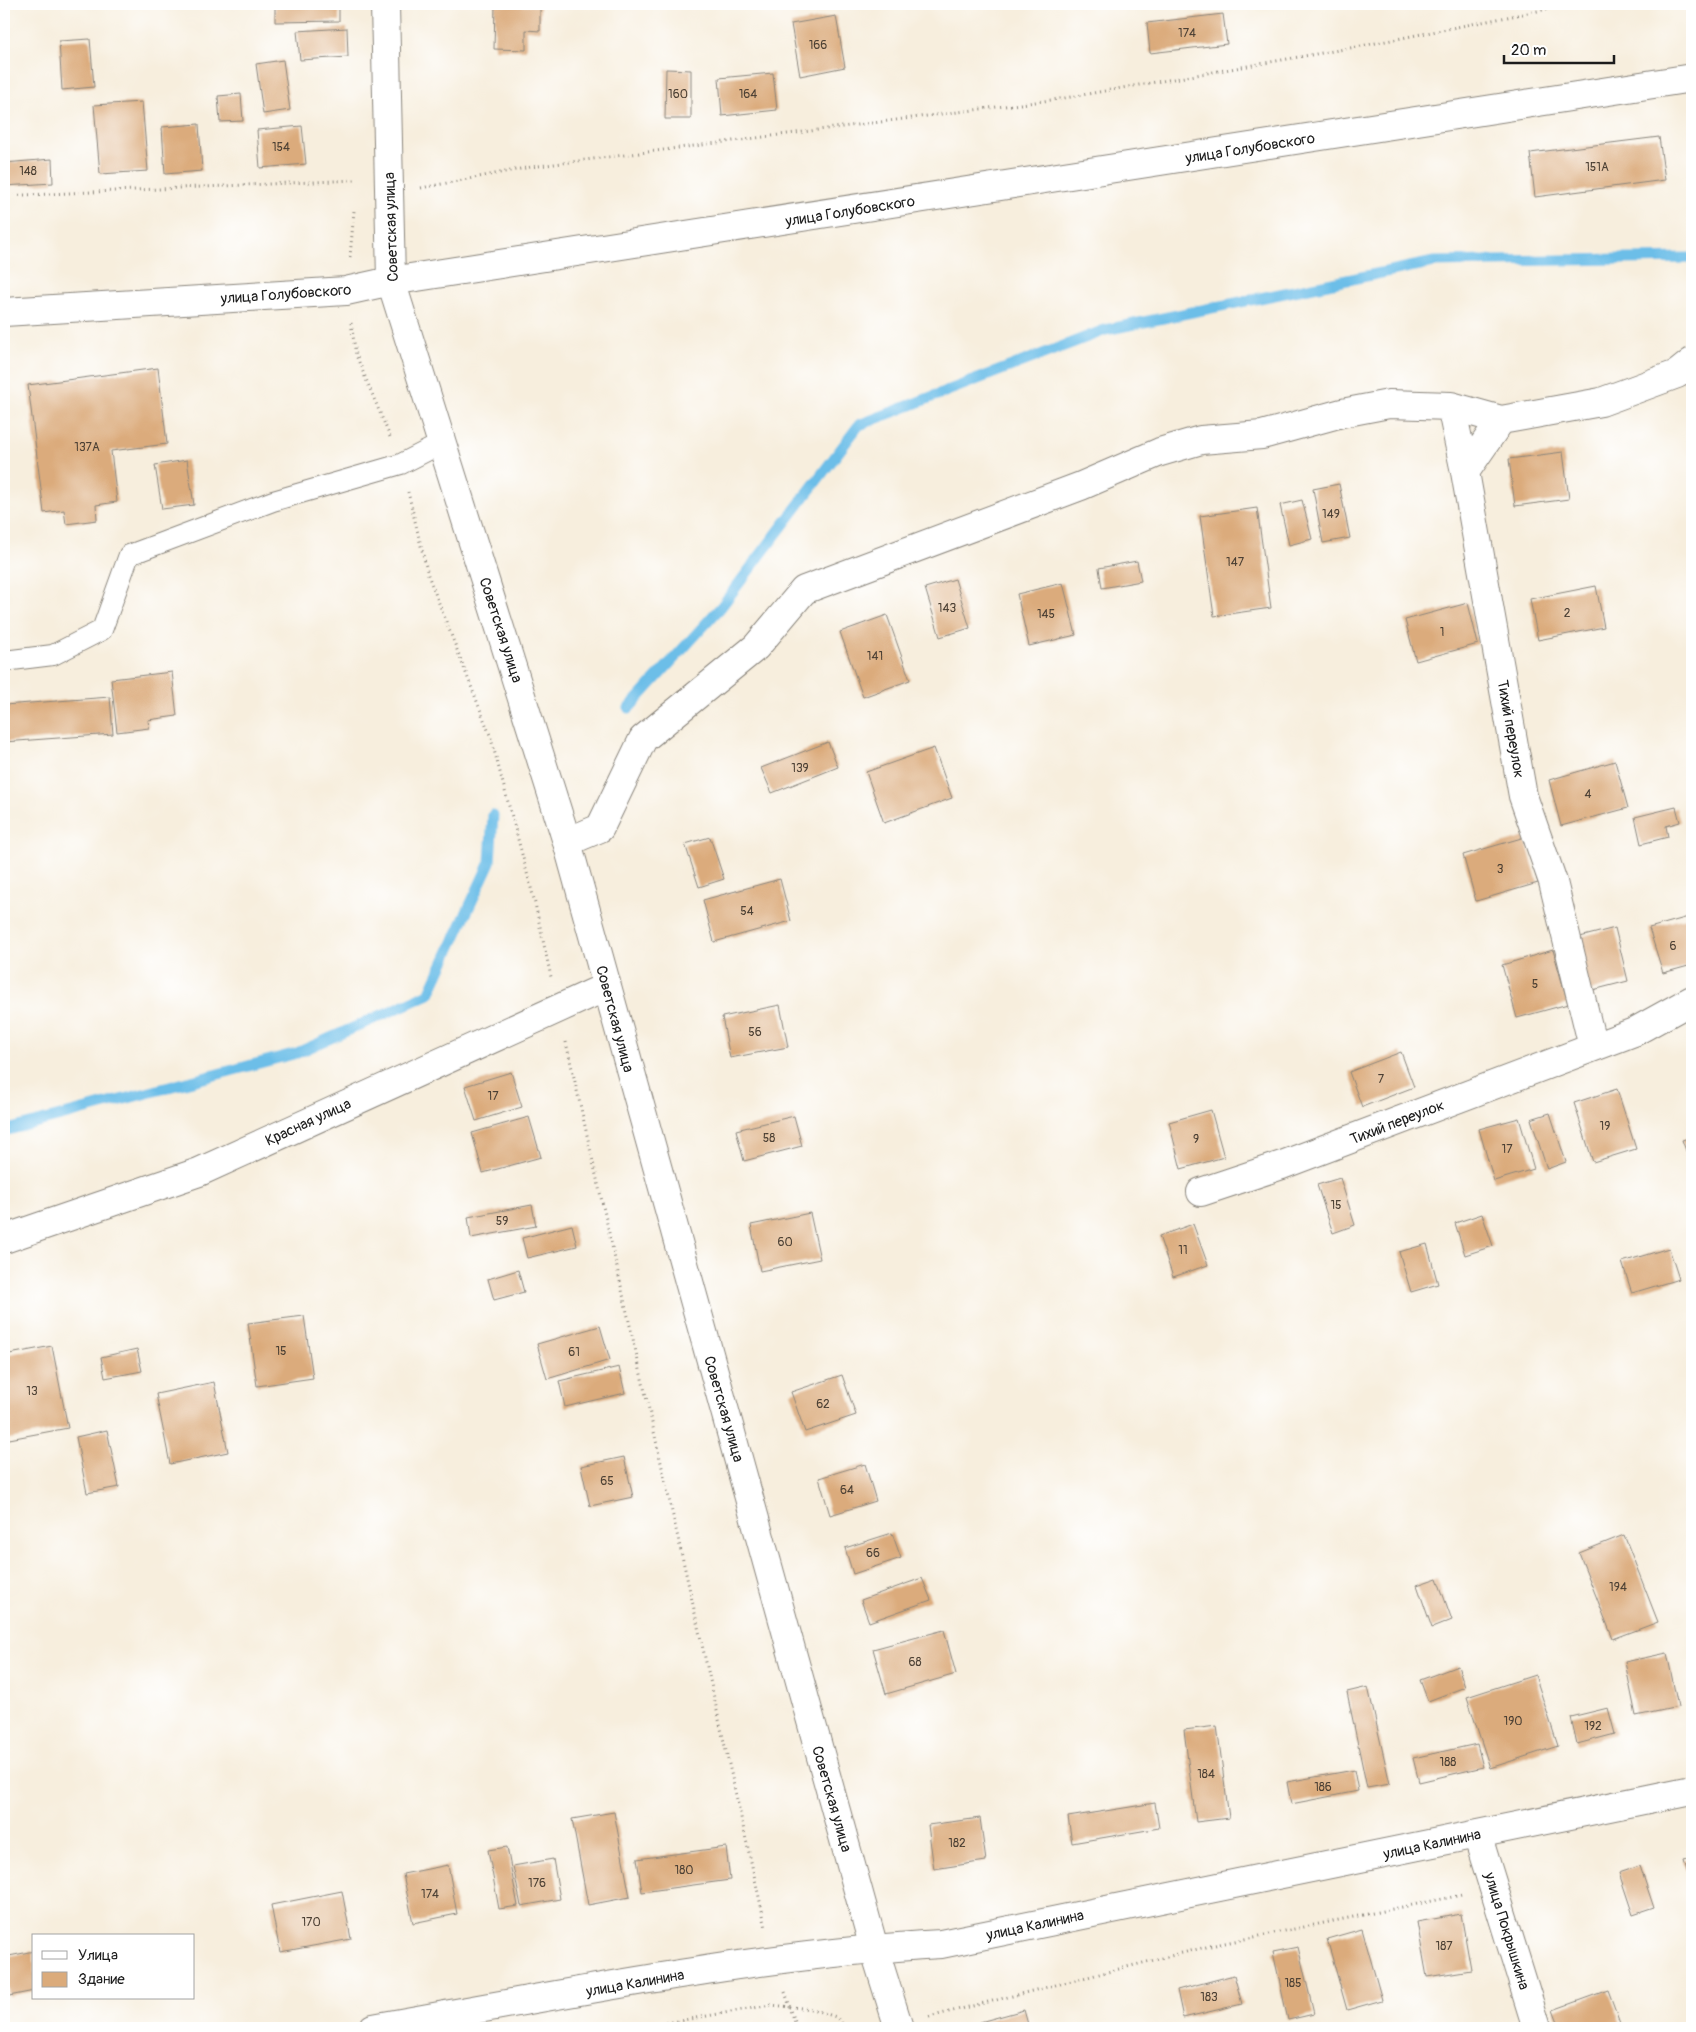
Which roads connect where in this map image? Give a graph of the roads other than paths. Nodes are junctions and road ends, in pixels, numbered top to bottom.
1 (385, 4) edge
2 (1692, 78) edge
3 (391, 281) junction
4 (4, 312) edge
5 (1692, 362) edge
6 (1451, 406) junction
7 (1501, 420) junction
8 (442, 443) junction
9 (1465, 472) junction
10 (4, 661) edge
11 (567, 842) junction
12 (606, 987) junction
13 (1692, 1000) edge
14 (1593, 1047) junction
15 (1200, 1192) dead end
16 (4, 1239) edge
17 (1692, 1790) edge
18 (1477, 1834) junction
19 (874, 1948) junction
20 (898, 2026) edge
21 (373, 2028) edge
22 (1537, 2028) edge

1 - 3 street, Советская улица
2 - 3 street, улица Голубовского
3 - 4 street, улица Голубовского
3 - 8 street, Советская улица
5 - 7 street
6 - 7 street
6 - 9 street, Тихий переулок
6 - 11 street
7 - 9 street
8 - 10 lane
8 - 11 street, Советская улица
9 - 14 street, Тихий переулок
11 - 12 street, Советская улица
12 - 16 street, Красная улица
12 - 19 street, Советская улица
13 - 14 street, Тихий переулок
14 - 15 street, Тихий переулок
17 - 18 street, улица Калинина
18 - 19 street, улица Калинина
18 - 22 street, улица Покрышкина
19 - 20 street, Советская улица
19 - 21 street, улица Калинина

